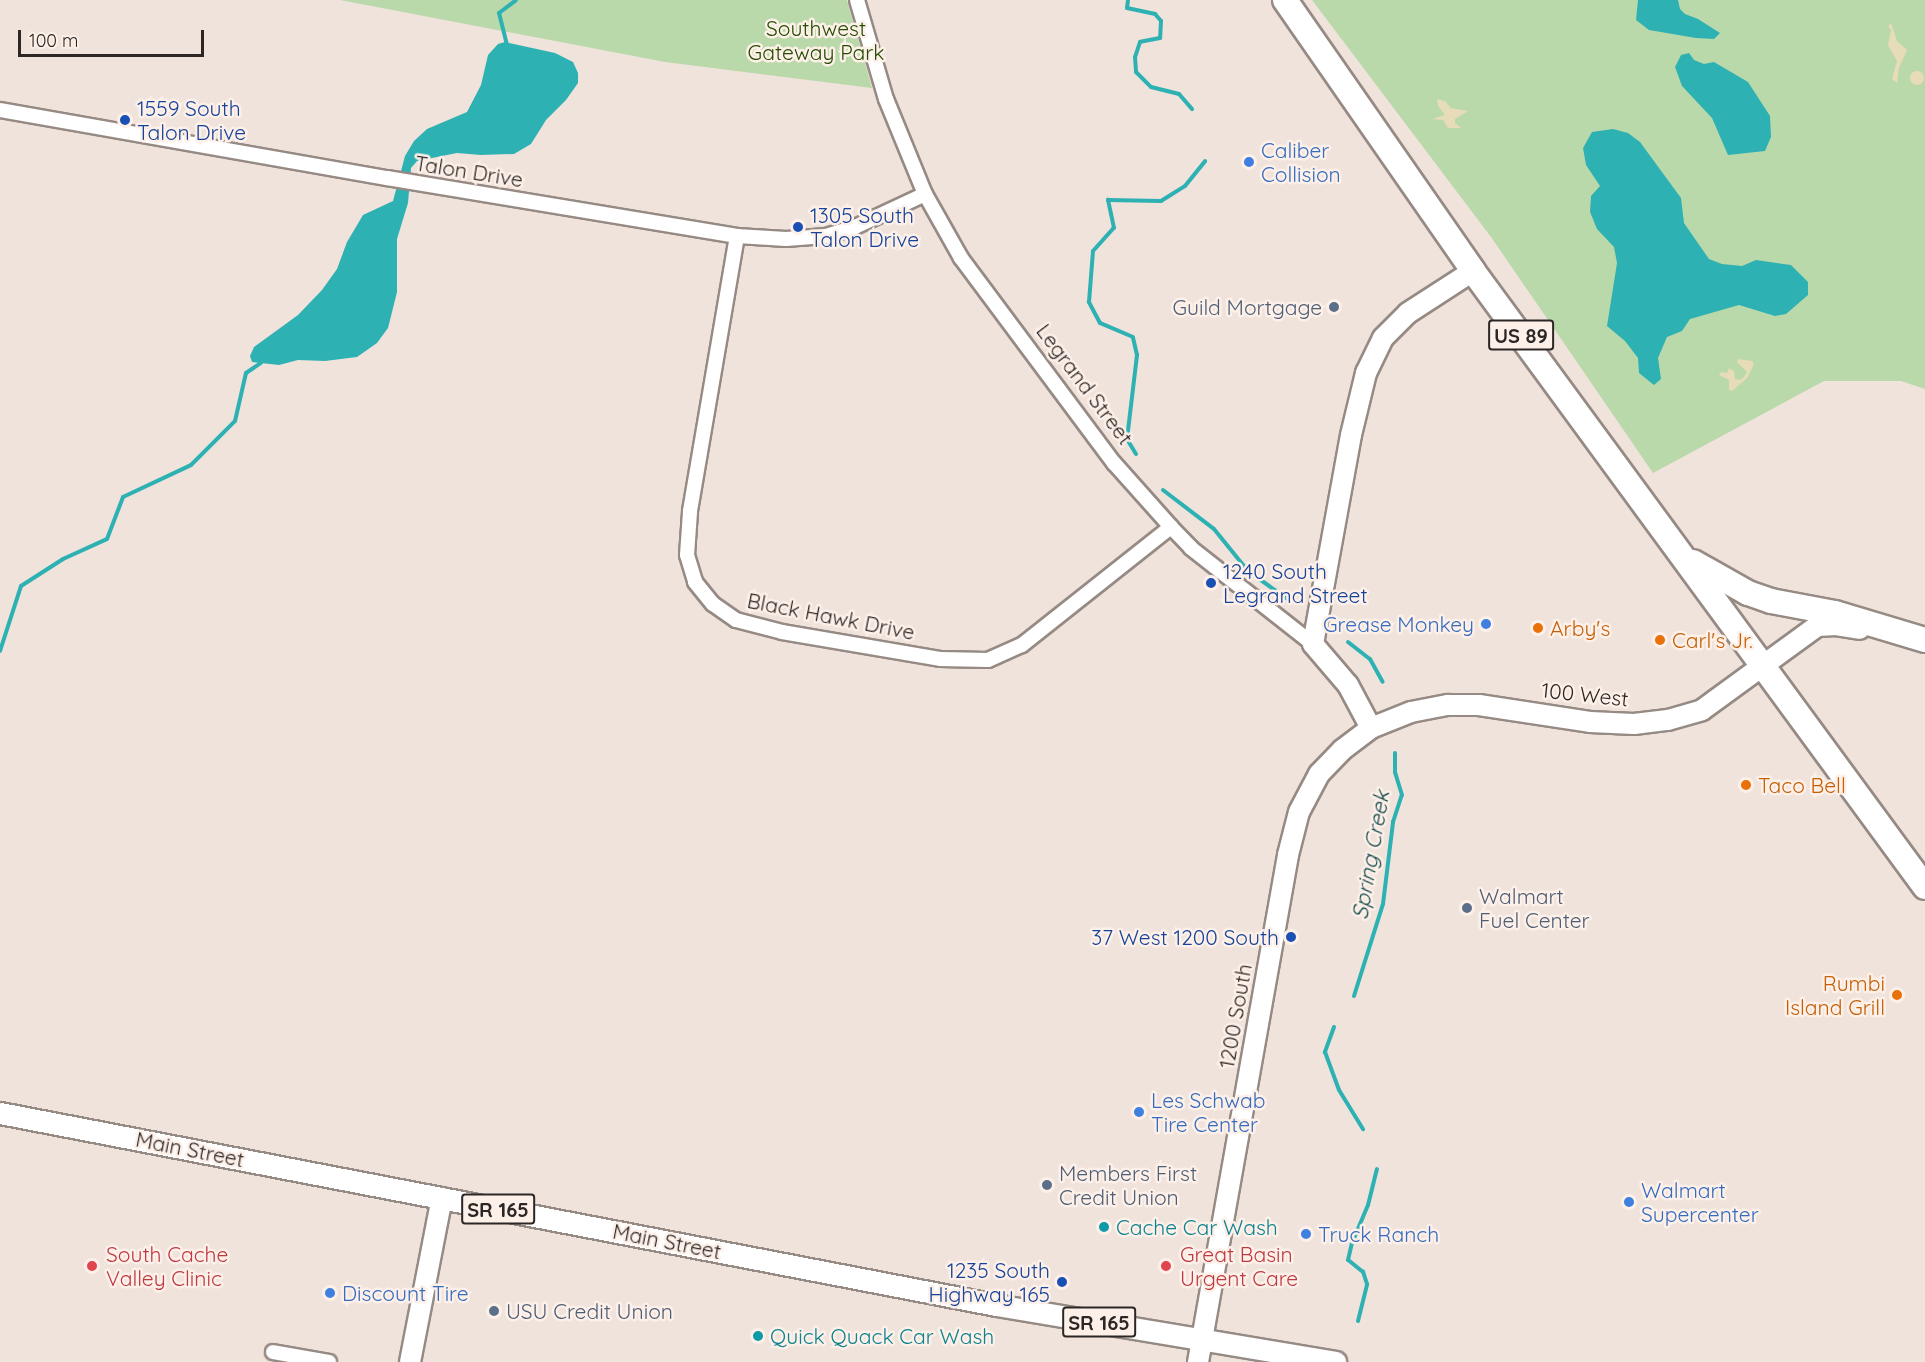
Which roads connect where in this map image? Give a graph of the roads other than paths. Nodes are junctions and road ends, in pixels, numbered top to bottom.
1 (857, 0) edge
2 (1285, 0) edge
3 (0, 110) edge
4 (925, 194) junction
5 (737, 236) junction
6 (1473, 271) junction
7 (1171, 527) junction
8 (1683, 556) junction
9 (1925, 640) edge
10 (1313, 644) junction
11 (1764, 665) junction
12 (1371, 728) junction
13 (1288, 855) joint
14 (1925, 887) edge
15 (0, 1113) edge
16 (442, 1198) junction
17 (1202, 1340) junction
18 (273, 1352) dead end
19 (329, 1362) edge
20 (410, 1362) edge
21 (1198, 1362) edge
22 (1335, 1362) edge

1 - 4 street, Legrand Street
2 - 6 highway, US 89
3 - 5 street, Talon Drive
4 - 5 street, Talon Drive
4 - 7 street, Legrand Street
5 - 7 street, Black Hawk Drive
6 - 8 highway, US 89
6 - 10 main road
7 - 10 street, Legrand Street
8 - 9 highway
8 - 11 highway, US 89
9 - 11 main road, 100 West
10 - 12 main road, Legrand Street
11 - 12 main road, 100 West
11 - 14 highway, US 89
12 - 13 main road, 100 West
13 - 17 main road, 1200 South
15 - 16 main road, Main Street / SR 165
16 - 17 main road, Main Street / SR 165
16 - 20 main road
17 - 21 main road, 1200 South
17 - 22 main road, Main Street / SR 165
18 - 19 street

